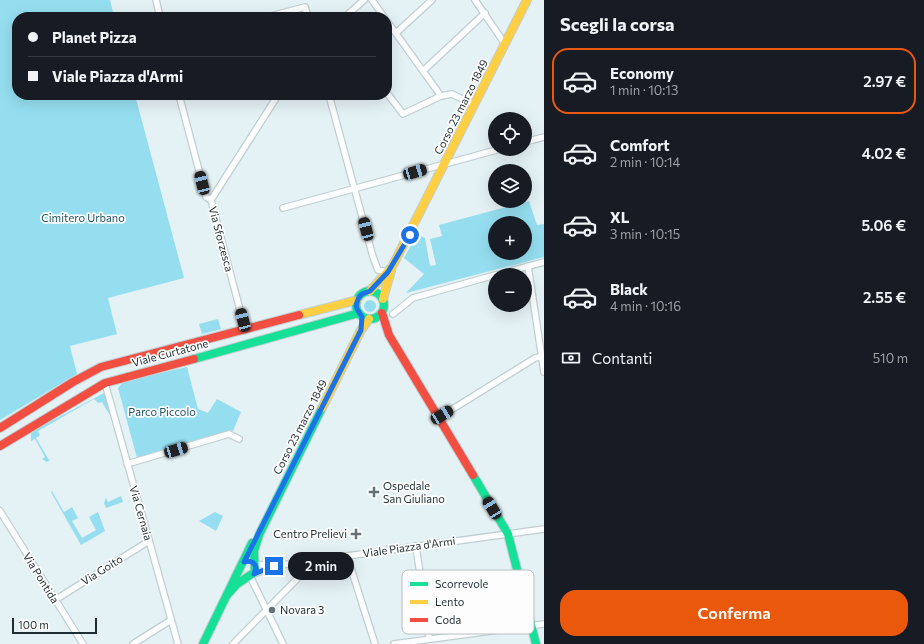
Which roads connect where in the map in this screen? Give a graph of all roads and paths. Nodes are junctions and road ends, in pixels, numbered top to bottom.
1 (156, 0) edge
2 (364, 0) edge
3 (372, 0) edge
4 (432, 0) edge
5 (475, 0) edge
6 (527, 0) edge
7 (159, 12) edge
8 (286, 12) edge
9 (306, 12) edge
10 (351, 12) edge
11 (380, 12) edge
12 (485, 13) junction
13 (392, 28) edge
14 (396, 33) junction
15 (506, 44) junction
16 (423, 71) junction
17 (441, 96) junction
18 (180, 100) edge
19 (275, 100) edge
20 (330, 100) edge
21 (392, 100) edge
22 (475, 105) junction
23 (544, 137) edge
24 (532, 140) edge
25 (488, 152) edge
26 (446, 163) junction
27 (355, 188) junction
28 (211, 200) junction
29 (283, 208) dead end
30 (544, 262) edge
31 (528, 266) junction
32 (521, 268) edge
33 (390, 270) junction
34 (488, 277) edge
35 (370, 291) junction
36 (383, 299) junction
37 (357, 300) junction
38 (382, 313) junction
39 (393, 314) dead end
40 (366, 317) junction
41 (245, 329) junction
42 (389, 335) junction
43 (543, 356) edge
44 (544, 372) edge
45 (105, 383) junction
46 (438, 418) junction
47 (0, 428) edge
48 (239, 439) dead end
49 (0, 446) edge
50 (128, 464) junction
51 (0, 511) edge
52 (544, 529) edge
53 (508, 534) junction
54 (259, 535) junction
55 (149, 541) junction
56 (416, 546) junction
57 (347, 556) junction
58 (312, 560) junction
59 (254, 564) junction
60 (242, 565) junction
61 (274, 566) junction
62 (419, 570) edge
63 (517, 570) edge
64 (251, 575) junction
65 (227, 595) junction
66 (55, 600) junction
67 (266, 610) junction
68 (171, 620) junction
69 (544, 624) edge
70 (534, 626) edge
71 (428, 634) edge
72 (463, 634) edge
73 (533, 634) edge
74 (429, 638) junction
75 (83, 644) edge
76 (133, 644) edge
77 (178, 644) edge
78 (203, 644) edge
79 (233, 644) edge
80 (283, 644) edge
81 (374, 644) edge
82 (394, 644) edge
83 (536, 644) edge

1 - 7 street
2 - 10 street
3 - 11 street
4 - 14 street
5 - 12 street
6 - 15 main road, Corso 23 marzo 1849
8 - 9 street
12 - 15 street
12 - 16 street
13 - 14 street
14 - 16 street
15 - 22 main road, Corso 23 marzo 1849
16 - 17 street
17 - 21 street
17 - 22 street
18 - 28 street
19 - 28 street, Via Sforzesca
20 - 27 street
22 - 26 main road, Corso 23 marzo 1849
23 - 24 street
25 - 26 street
26 - 27 street
26 - 33 main road, Corso 23 marzo 1849
27 - 29 street
27 - 33 street
28 - 41 street, Via Sforzesca
30 - 31 street
31 - 32 street
31 - 43 street
33 - 35 main road, Corso 23 marzo 1849
33 - 36 main road, Corso 23 marzo 1849
34 - 39 street
35 - 36 main road
35 - 37 main road
36 - 38 main road
37 - 40 main road
37 - 41 main road, Viale Curtatone
38 - 40 main road
38 - 42 main road
40 - 42 main road
40 - 45 main road, Viale Curtatone
40 - 54 main road, Corso 23 marzo 1849
41 - 47 main road, Viale Curtatone
42 - 46 main road
43 - 44 street
43 - 46 street
45 - 49 main road, Viale Curtatone
45 - 50 street, Via Cernaia
46 - 53 main road
48 - 50 street
50 - 55 street, Via Cernaia
51 - 66 street, Via Pontida
52 - 53 street, Viale Piazza d'Armi
53 - 56 street, Viale Piazza d'Armi
53 - 63 main road
54 - 59 main road, Corso 23 marzo 1849
54 - 60 main road, Corso 23 marzo 1849
55 - 66 street, Via Goito
55 - 68 street, Via Cernaia
56 - 57 street, Viale Piazza d'Armi
56 - 62 street
57 - 58 street, Viale Piazza d'Armi
57 - 81 street
58 - 61 street, Viale Piazza d'Armi
58 - 67 street
59 - 60 main road
59 - 61 street, Viale Piazza d'Armi
59 - 64 main road
60 - 64 main road
60 - 65 main road, Corso 23 marzo 1849
61 - 64 street, Viale Piazza d'Armi
64 - 65 main road, Corso 23 marzo 1849
64 - 67 street
65 - 78 main road, Corso 23 marzo 1849
66 - 75 street, Via Pontida
67 - 79 street
67 - 80 street
68 - 76 street
68 - 77 street, Via Cernaia
69 - 70 street
71 - 74 street
72 - 74 street
73 - 83 main road
74 - 82 street

